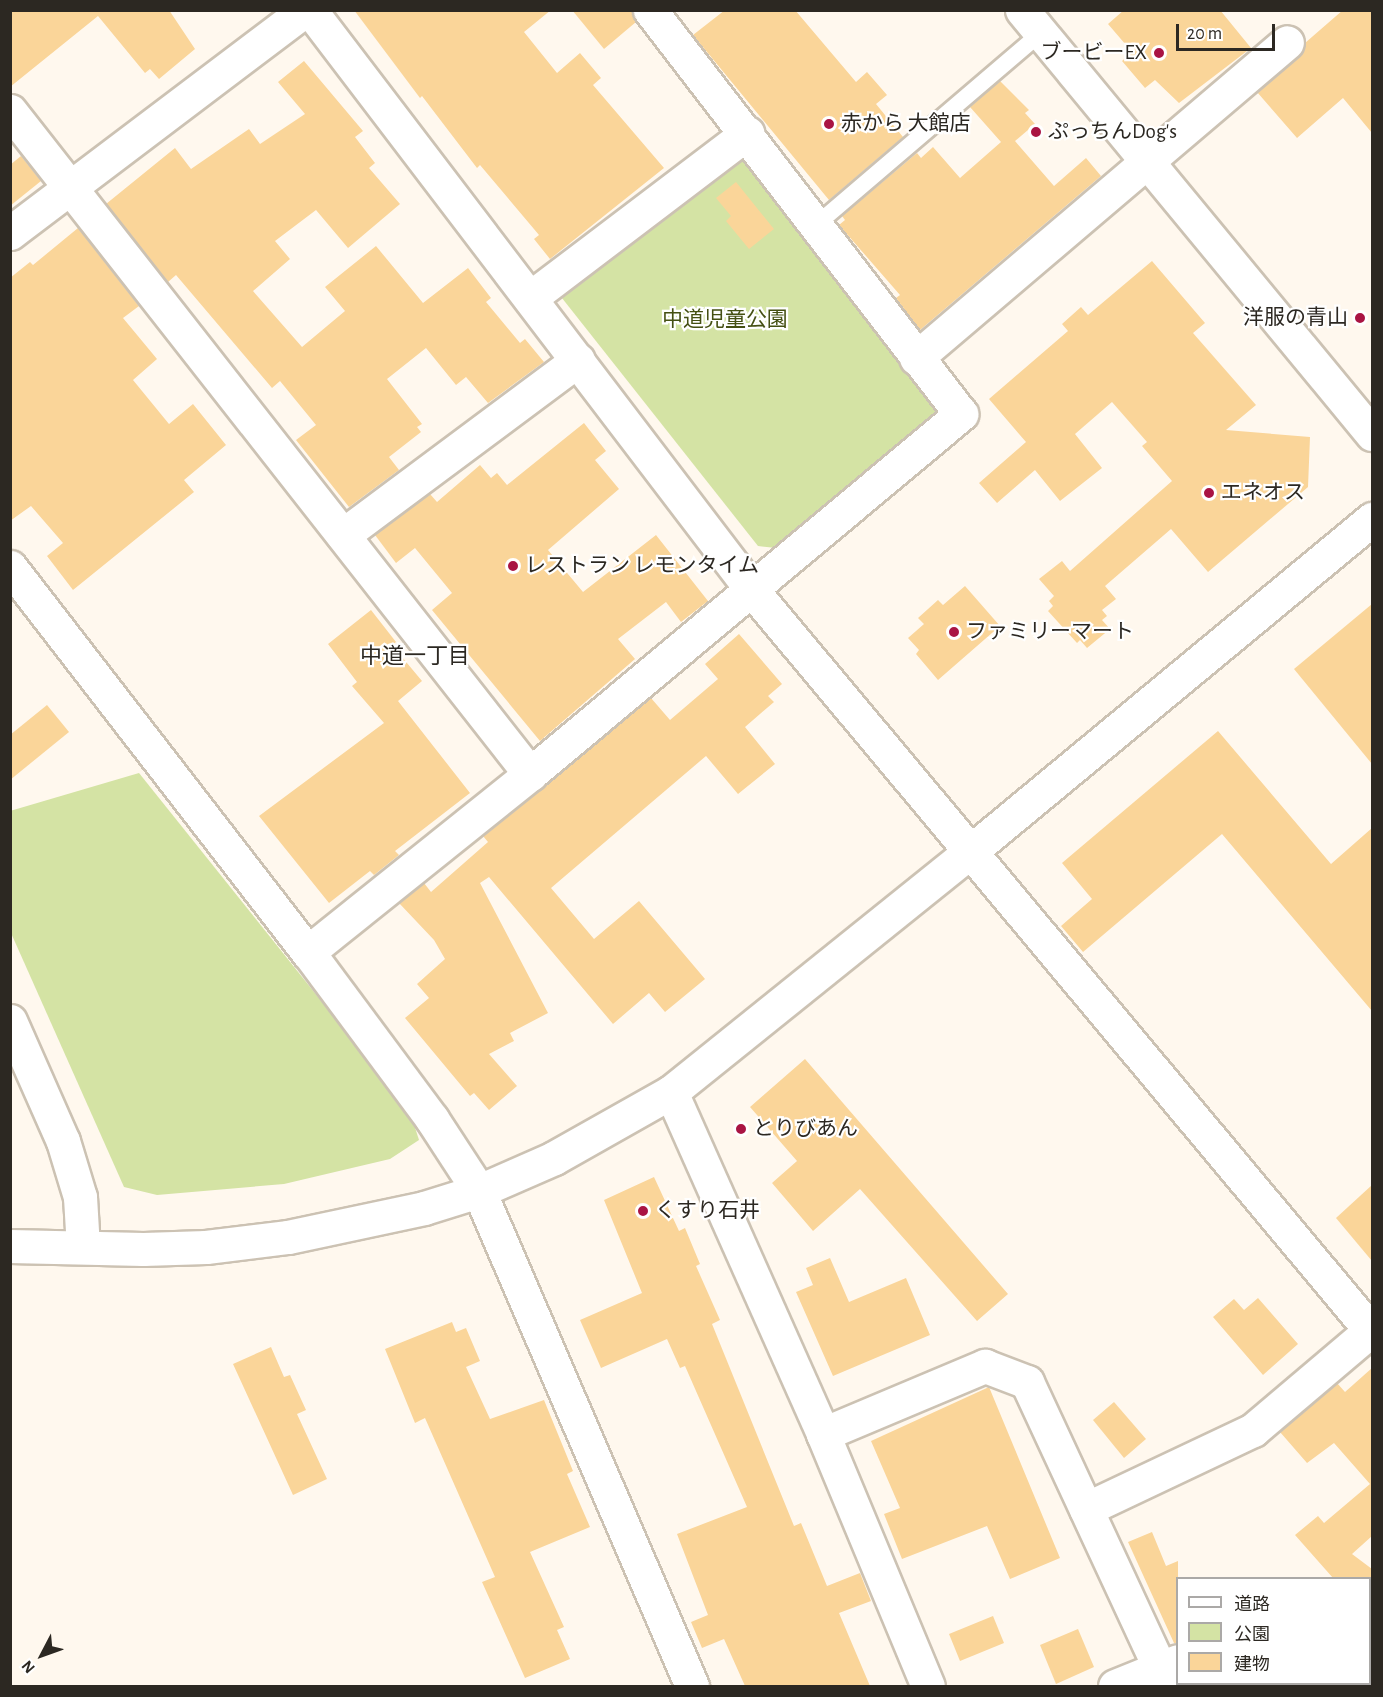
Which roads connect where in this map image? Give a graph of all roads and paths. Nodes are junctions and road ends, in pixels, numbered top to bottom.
1 (305, 10) edge
2 (310, 10) edge
3 (650, 10) edge
4 (1031, 22) edge
5 (1287, 42) dead end
6 (10, 111) edge
7 (747, 133) junction
8 (1146, 164) junction
9 (69, 187) junction
10 (816, 225) junction
11 (10, 232) edge
12 (530, 298) junction
13 (916, 358) junction
14 (578, 360) junction
15 (1372, 434) edge
16 (1372, 519) edge
17 (343, 535) junction
18 (10, 567) edge
19 (751, 589) junction
20 (530, 774) junction
21 (971, 851) junction
22 (308, 952) junction
23 (10, 1021) edge
24 (671, 1092) junction
25 (479, 1191) junction
26 (10, 1246) edge
27 (83, 1247) junction
28 (1372, 1331) edge
29 (823, 1434) junction
30 (1086, 1509) junction
31 (1168, 1672) edge
32 (692, 1686) edge
33 (928, 1686) edge
34 (1114, 1686) edge

1 - 9 street
2 - 12 street
3 - 7 street
4 - 8 street
4 - 10 lane
5 - 8 street
6 - 9 street
7 - 10 street
7 - 12 street
8 - 13 street
8 - 15 street
9 - 11 street
9 - 17 street
10 - 13 street
12 - 14 street
13 - 19 street
14 - 17 street
14 - 19 street
16 - 21 street
17 - 20 street
18 - 22 street
19 - 20 street
19 - 21 street
20 - 22 street
21 - 24 street
21 - 28 street
22 - 25 street
23 - 27 street
24 - 25 street
24 - 29 street
25 - 27 street
25 - 32 street
26 - 27 street
28 - 30 street
29 - 30 street
29 - 33 street
30 - 31 street
31 - 34 street

